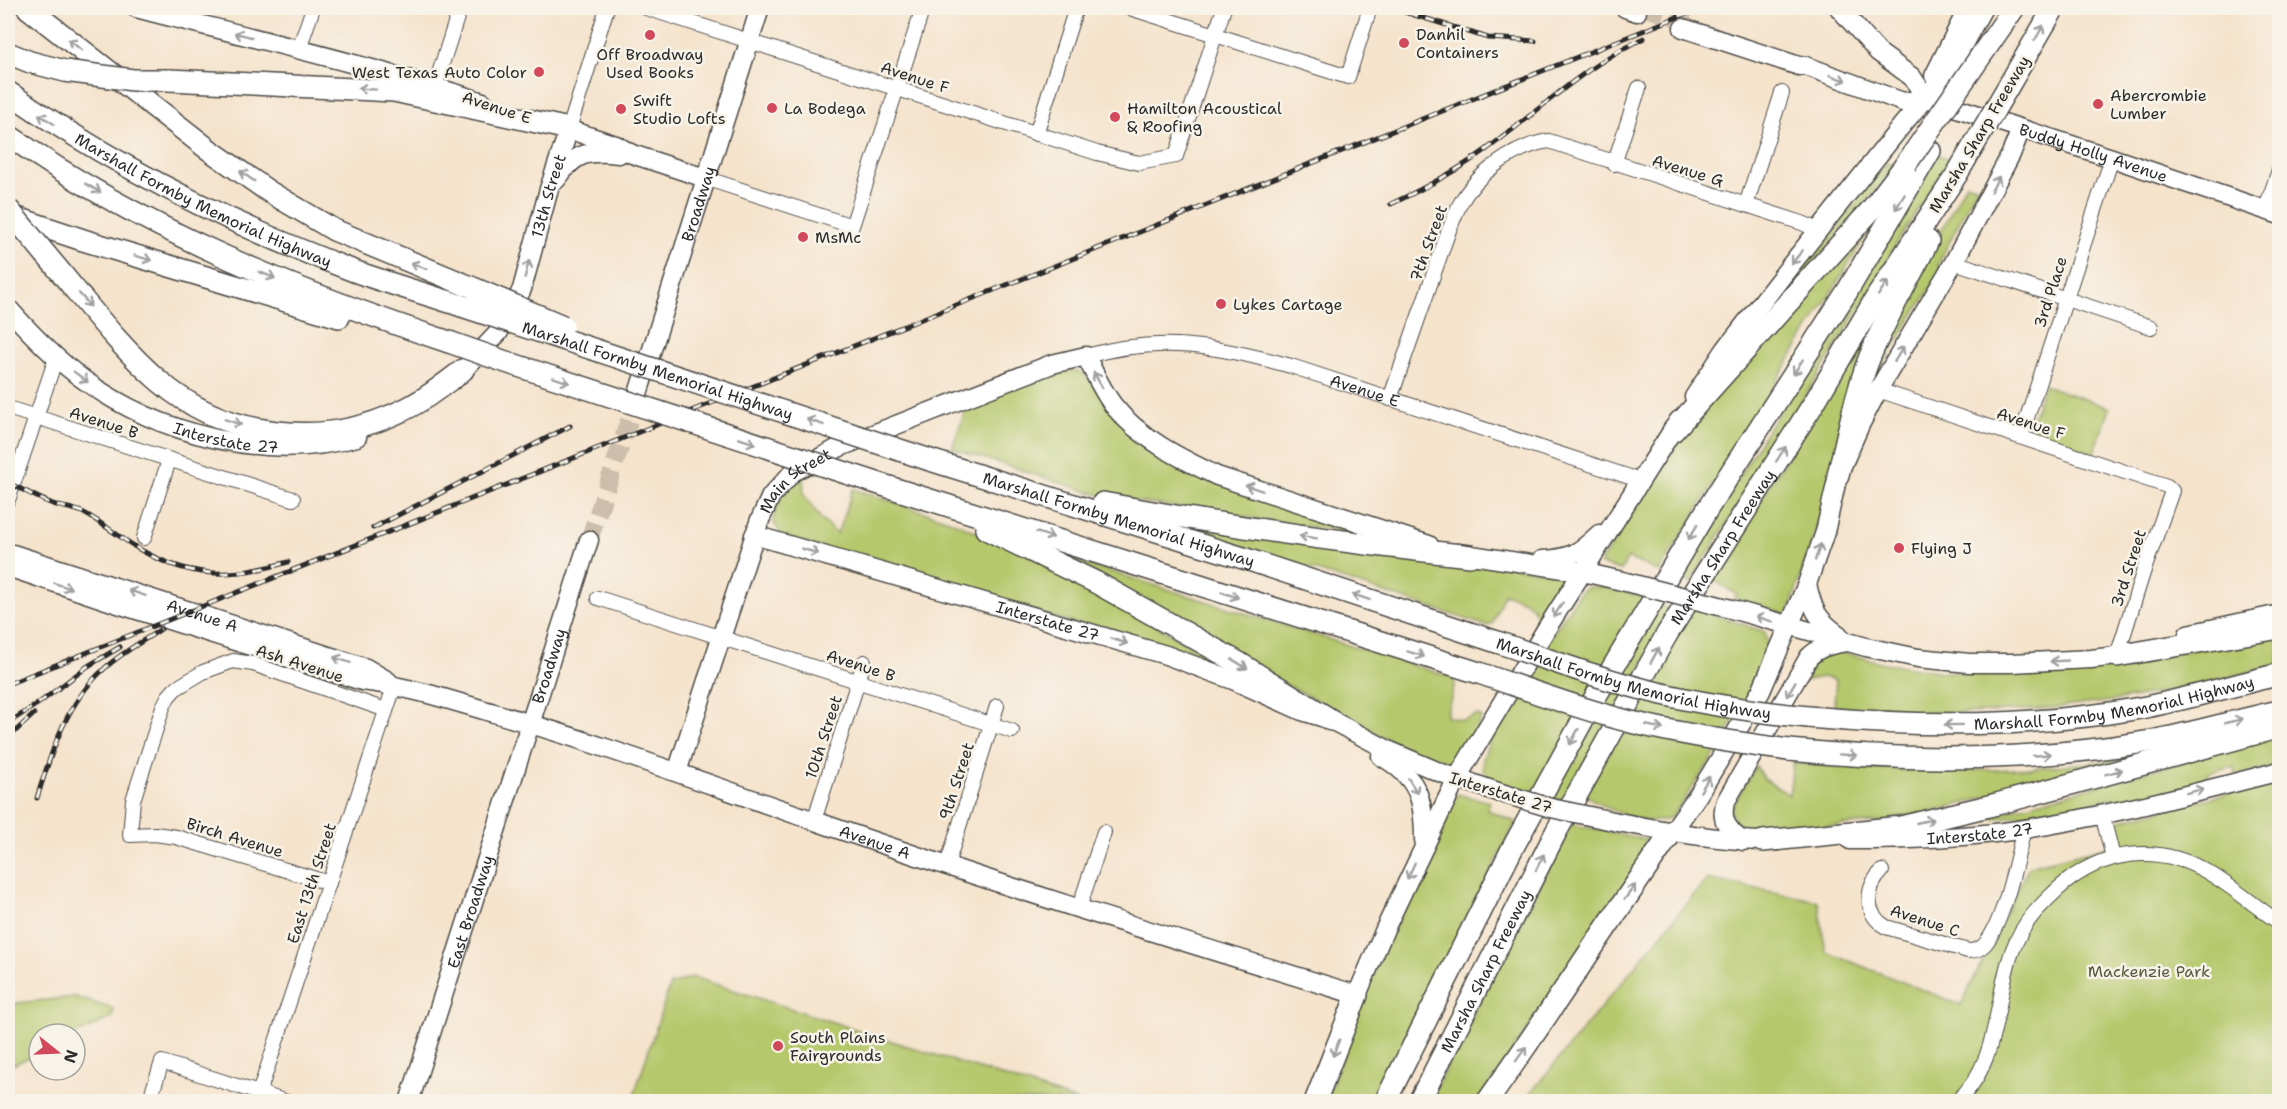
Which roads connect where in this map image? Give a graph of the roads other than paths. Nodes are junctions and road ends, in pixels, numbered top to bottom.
1 (28, 8) edge
2 (136, 8) edge
3 (313, 8) edge
4 (460, 8) edge
5 (607, 8) edge
6 (646, 8) edge
7 (760, 8) edge
8 (923, 8) edge
9 (1076, 8) edge
10 (1130, 8) edge
11 (1224, 8) edge
12 (1370, 8) edge
13 (1839, 8) edge
14 (1968, 8) edge
15 (1983, 8) edge
16 (2014, 8) edge
17 (2054, 8) edge
18 (167, 11) edge
19 (1688, 26) tunnel mouth
20 (1215, 34) junction
21 (750, 41) junction
22 (299, 50) junction
23 (8, 53) edge
24 (435, 86) junction
25 (1639, 88) dead end
26 (897, 89) junction
27 (8, 92) edge
28 (1782, 93) dead end
29 (1926, 98) junction
30 (568, 129) junction
31 (2021, 129) junction
32 (1035, 134) junction
33 (8, 135) edge
34 (1549, 141) joint
35 (632, 154) junction
36 (2112, 158) junction
37 (1614, 164) junction
38 (2280, 167) edge
39 (1957, 174) junction
40 (705, 178) junction
41 (549, 189) junction
42 (1746, 205) junction
43 (8, 209) edge
44 (2272, 213) edge
45 (8, 214) edge
46 (1818, 230) junction
47 (1954, 262) junction
48 (2065, 299) junction
49 (8, 308) edge
50 (2151, 327) dead end
51 (447, 345) junction
52 (1086, 356) junction
53 (56, 358) junction
54 (464, 370) junction
55 (688, 379) junction
56 (1878, 390) junction
57 (1390, 399) junction
58 (636, 400) tunnel mouth
59 (8, 408) edge
60 (35, 417) junction
61 (1673, 431) junction
62 (2021, 436) junction
63 (169, 460) junction
64 (1838, 475) junction
65 (1640, 480) junction
66 (1003, 484) junction
67 (889, 486) junction
68 (2172, 491) joint
69 (293, 499) dead end
70 (8, 500) edge
71 (1616, 518) junction
72 (754, 535) junction
73 (144, 538) dead end
74 (589, 540) tunnel mouth
75 (8, 554) edge
76 (1470, 556) junction
77 (1517, 561) junction
78 (8, 567) edge
79 (1583, 572) junction
80 (1807, 584) junction
81 (598, 598) dead end
82 (2280, 614) edge
83 (1790, 627) junction
84 (2280, 628) edge
85 (720, 637) junction
86 (1848, 641) junction
87 (2117, 656) junction
88 (864, 662) dead end
89 (2280, 674) edge
90 (858, 682) junction
91 (395, 684) junction
92 (997, 706) dead end
93 (386, 710) junction
94 (2280, 711) edge
95 (1331, 720) junction
96 (530, 724) junction
97 (991, 724) junction
98 (2280, 727) edge
99 (1012, 731) dead end
100 (1355, 734) junction
101 (2280, 771) edge
102 (677, 772) junction
103 (1457, 778) junction
104 (2102, 814) junction
105 (814, 821) junction
106 (2024, 828) junction
107 (1104, 832) dead end
108 (1672, 832) junction
109 (130, 835) joint
110 (1753, 841) junction
111 (1424, 843) junction
112 (2113, 858) junction
113 (947, 865) junction
114 (1882, 871) dead end
115 (329, 883) junction
116 (1079, 908) junction
117 (2280, 923) edge
118 (1357, 995) junction
119 (258, 1092) junction
120 (149, 1101) edge
121 (287, 1101) edge
122 (409, 1101) edge
123 (1315, 1101) edge
124 (1385, 1101) edge
125 (1419, 1101) edge
126 (1487, 1101) edge
127 (1956, 1101) edge

55 -> 1 highway, bridge
2 - 18 main road, Avenue E
3 - 22 street
4 - 24 street
5 - 30 street, 13th Street
6 - 21 street, Avenue F
7 - 21 main road, Broadway
8 - 26 street
9 - 32 street
10 - 20 street
11 - 20 street
12 - 20 street
13 - 29 main road
14 - 29 main road
15 - 29 main road
16 - 61 highway, bridge
16 -> 124 highway, Marsha Sharp Freeway, bridge
39 -> 17 highway, Marsha Sharp Freeway, bridge
22 -> 18 main road, Avenue E
19 -> 29 main road, Buddy Holly Avenue
20 - 32 street, Avenue F
21 - 26 street, Avenue F
21 - 40 main road, Broadway
22 - 24 main road, Avenue E
30 -> 23 highway, bridge
24 - 30 main road, Avenue E
25 - 37 street
26 - 32 street, Avenue F
26 - 40 street, Avenue E
55 -> 27 highway, Marshall Formby Memorial Highway, bridge
28 - 42 street
29 - 31 main road, Buddy Holly Avenue
29 - 46 main road
30 - 35 main road, Avenue E
30 - 41 main road, 13th Street
31 - 36 main road, Buddy Holly Avenue
47 -> 31 main road, Marsha Sharp Freeway
33 -> 51 highway
34 - 37 street, Avenue G
34 - 57 street, 7th Street
35 - 40 main road, Avenue E
35 - 41 main road
36 - 44 main road, Buddy Holly Avenue
36 - 48 street, 3rd Place
37 - 42 street, Avenue G
38 - 44 street
39 - 64 highway
125 -> 39 highway, Marsha Sharp Freeway
40 - 58 main road, Broadway
54 -> 41 main road, 13th Street
42 - 46 street, Avenue G
43 -> 54 highway, bridge
45 -> 51 highway
46 -> 61 main road
47 - 48 street
56 -> 47 main road, Marsha Sharp Freeway
48 - 50 street
48 - 62 street, 3rd Place
49 - 53 main road, Interstate 27
51 -> 67 highway, bridge
52 - 57 street, Avenue E
52 - 72 main road, Main Street
76 -> 52 main road
53 -> 54 main road, Interstate 27
53 - 60 street
66 -> 55 highway, Marshall Formby Memorial Highway, bridge
56 - 62 street, Avenue F
56 - 64 main road, Marsha Sharp Freeway
57 - 65 street, Avenue E
59 - 60 street, Avenue B
60 - 63 street, Avenue B
60 - 70 street
61 - 65 main road
62 - 68 street, Avenue F
63 - 69 street, Avenue B
63 - 73 street
80 -> 64 main road, Marsha Sharp Freeway
65 - 71 main road
76 -> 66 highway
89 -> 66 highway, Marshall Formby Memorial Highway, bridge
67 -> 94 highway, bridge
67 -> 95 highway
68 - 87 street, 3rd Street
71 - 77 main road
71 - 79 main road
72 - 85 main road, Main Street
72 -> 95 main road, Interstate 27
74 - 96 main road, Broadway
91 -> 75 main road, Avenue A
76 - 77 main road
77 - 79 main road
78 -> 91 main road, Avenue A
83 -> 79 main road, bridge
79 -> 103 main road
80 - 83 main road, Marsha Sharp Freeway
80 - 86 main road
81 - 85 street, Avenue B
82 - 87 main road
83 - 86 main road
108 -> 83 main road, Marsha Sharp Freeway
84 - 87 highway
85 - 90 street, Avenue B
85 - 102 main road, Main Street
87 -> 86 main road
86 -> 110 main road
88 - 90 street, 10th Street
90 - 97 street, Avenue B
90 - 105 street, 10th Street
91 - 93 street, East 13th Street
91 - 96 main road, Avenue A
92 - 97 street, 9th Street
93 - 109 street, Ash Avenue
93 - 115 street, East 13th Street
95 - 100 main road, Interstate 27
96 - 102 main road, Avenue A
96 - 122 main road, East Broadway
97 - 99 street, Avenue B
97 - 113 street, 9th Street
110 -> 98 highway
100 - 103 main road, Interstate 27
100 -> 111 main road
104 -> 101 main road, Interstate 27
102 - 105 main road, Avenue A
103 - 108 main road, Interstate 27, bridge
103 - 111 main road
104 - 106 main road, Interstate 27
104 - 112 street
105 - 113 main road, Avenue A
106 - 110 main road, Interstate 27
106 - 114 street, Avenue C
107 - 116 street
108 - 110 main road, Interstate 27
126 -> 108 highway
109 - 115 street, Birch Avenue
111 -> 118 main road
112 - 117 street
112 - 127 street
113 - 116 main road, Avenue A
115 - 119 street, East 13th Street
116 - 118 main road, Avenue A
118 -> 123 highway
119 - 120 street
119 - 121 street

